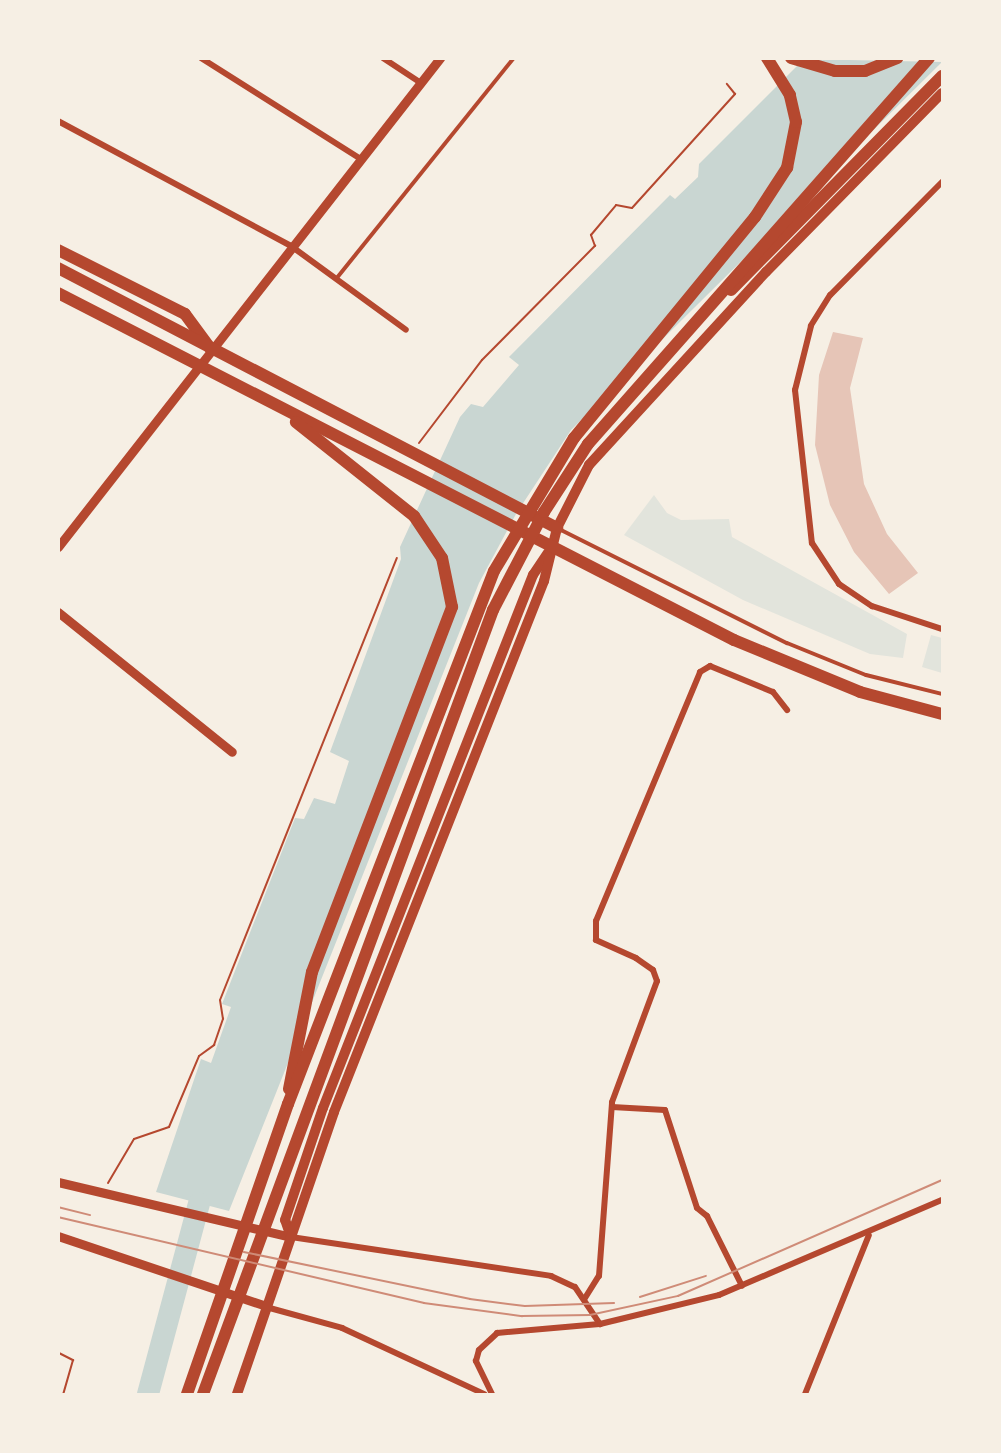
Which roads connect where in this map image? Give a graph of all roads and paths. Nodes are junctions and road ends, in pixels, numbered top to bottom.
1 (201, 58) edge
2 (383, 58) edge
3 (440, 58) edge
4 (514, 58) edge
5 (767, 58) edge
6 (791, 58) edge
7 (898, 58) edge
8 (929, 58) edge
9 (942, 76) edge
10 (421, 83) junction
11 (727, 84) dead end
12 (942, 93) edge
13 (58, 121) edge
14 (361, 159) junction
15 (942, 182) edge
16 (291, 246) junction
17 (58, 250) edge
18 (58, 268) edge
19 (336, 279) junction
20 (58, 293) edge
21 (406, 330) dead end
22 (210, 348) junction
23 (669, 348) junction
24 (197, 364) junction
25 (269, 402) junction
26 (415, 455) junction
27 (557, 528) junction
28 (58, 547) edge
29 (552, 548) junction
30 (397, 558) dead end
31 (58, 612) edge
32 (942, 629) edge
33 (942, 694) edge
34 (787, 710) dead end
35 (942, 714) edge
36 (232, 752) dead end
37 (288, 1104) junction
38 (612, 1107) junction
39 (58, 1182) edge
40 (100, 1192) junction
41 (942, 1200) edge
42 (869, 1234) junction
43 (58, 1236) edge
44 (291, 1237) junction
45 (742, 1286) junction
46 (585, 1298) junction
47 (266, 1306) junction
48 (600, 1324) junction
49 (59, 1353) edge
50 (63, 1395) edge
51 (187, 1395) edge
52 (203, 1395) edge
53 (237, 1395) edge
54 (484, 1395) edge
55 (492, 1395) edge
56 (805, 1395) edge

1 - 14 street
2 - 10 street
3 - 10 street
4 - 19 lane
5 - 37 main road
6 - 7 main road
8 - 23 main road
9 - 23 main road
10 - 14 street
11 - 26 path
12 - 27 main road
13 - 16 street
14 - 16 street
15 - 32 street
16 - 19 street
16 - 22 street
17 - 22 main road
18 - 22 main road
19 - 21 street
20 - 24 main road
22 - 24 street
22 - 26 main road
23 - 52 main road
24 - 25 main road
24 - 28 street
25 - 29 main road
25 - 37 main road
26 - 27 main road
27 - 29 main road
27 - 33 lane
29 - 35 main road
29 - 44 main road
30 - 40 path
31 - 36 street
34 - 38 street
37 - 51 main road
38 - 45 street
38 - 46 street
39 - 40 street
40 - 44 street
41 - 42 street
42 - 45 street
42 - 56 street
43 - 47 street
44 - 46 street
44 - 47 main road
45 - 48 street
46 - 48 street
47 - 53 main road
47 - 54 street
48 - 55 street
49 - 50 path

